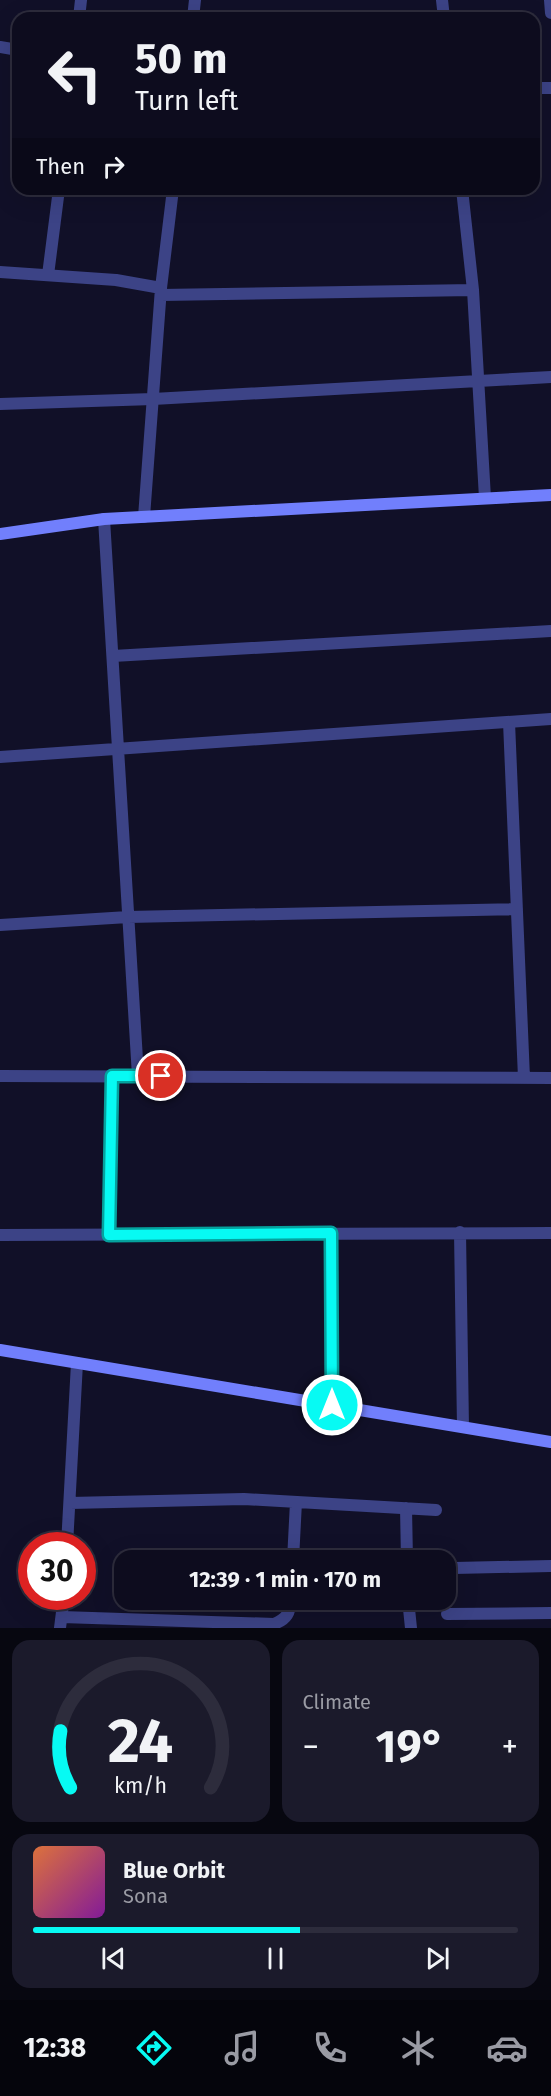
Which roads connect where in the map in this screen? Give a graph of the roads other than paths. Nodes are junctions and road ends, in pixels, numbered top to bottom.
1 (550, 0) edge
2 (551, 13) edge
3 (58, 195) edge
4 (172, 195) edge
5 (463, 195) edge
6 (0, 272) edge
7 (48, 275) junction
8 (473, 290) junction
9 (161, 292) junction
10 (551, 376) edge
11 (477, 380) junction
12 (153, 399) junction
13 (0, 404) edge
14 (551, 495) edge
15 (485, 498) junction
16 (144, 517) junction
17 (104, 519) junction
18 (0, 534) edge
19 (551, 631) edge
20 (112, 656) junction
21 (551, 719) edge
22 (509, 722) junction
23 (118, 748) junction
24 (0, 757) edge
25 (517, 909) junction
26 (128, 917) junction
27 (0, 925) edge
28 (0, 1076) edge
29 (112, 1076) junction
30 (138, 1076) junction
31 (524, 1078) junction
32 (551, 1078) edge
33 (460, 1232) junction
34 (331, 1233) junction
35 (551, 1233) edge
36 (0, 1235) edge
37 (109, 1235) junction
38 (0, 1350) edge
39 (77, 1363) junction
40 (332, 1405) junction
41 (463, 1427) junction
42 (551, 1442) edge
43 (296, 1502) junction
44 (70, 1503) junction
45 (406, 1508) junction
46 (435, 1510) dead end
47 (68, 1532) edge
48 (294, 1550) edge
49 (407, 1550) edge
50 (551, 1566) edge
51 (456, 1568) edge
52 (290, 1610) edge
53 (409, 1610) edge
54 (551, 1613) edge
55 (447, 1614) dead end
56 (61, 1622) edge
57 (411, 1628) edge

1 - 2 street
3 - 7 street
4 - 9 street
5 - 8 street
6 - 7 street
7 - 9 street
8 - 9 street
8 - 11 street
9 - 12 street
10 - 11 street
11 - 12 street
11 - 15 street
12 - 13 street
12 - 16 street
14 - 15 street
15 - 16 street
16 - 17 street
17 - 18 street
17 - 20 street
19 - 20 street
20 - 23 street
21 - 22 street
22 - 23 street
22 - 25 street
23 - 24 street
23 - 26 street
25 - 26 street
25 - 31 street
26 - 27 street
26 - 30 street
28 - 29 street
29 - 30 street
29 - 37 street
30 - 31 street
31 - 32 street
33 - 34 street
33 - 35 street
33 - 41 street
34 - 37 street
34 - 40 street
36 - 37 street
38 - 39 street
39 - 40 street
39 - 44 street
40 - 41 street
41 - 42 street
43 - 44 street
43 - 45 street
43 - 48 street
44 - 47 street
45 - 46 street
45 - 49 street
50 - 51 street
52 - 56 street
53 - 57 street
54 - 55 street

